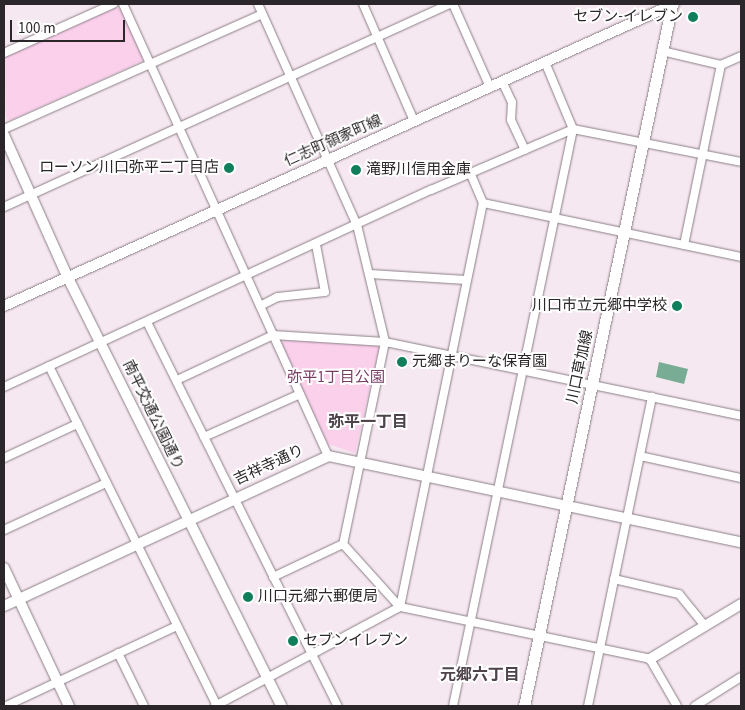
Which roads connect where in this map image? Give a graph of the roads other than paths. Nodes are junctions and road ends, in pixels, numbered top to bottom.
1 (112, 4) edge
2 (123, 4) edge
3 (258, 4) edge
4 (363, 4) edge
5 (451, 4) edge
6 (673, 4) edge
7 (262, 14) junction
8 (378, 37) junction
9 (662, 51) junction
10 (4, 52) edge
11 (740, 59) edge
12 (545, 62) junction
13 (150, 64) junction
14 (722, 65) junction
15 (290, 76) junction
16 (502, 81) junction
17 (490, 87) junction
18 (414, 121) junction
19 (178, 128) junction
20 (4, 129) edge
21 (573, 130) junction
22 (4, 135) edge
23 (642, 141) junction
24 (525, 150) junction
25 (703, 154) junction
26 (328, 160) junction
27 (741, 162) edge
28 (470, 173) junction
29 (31, 194) junction
30 (483, 204) junction
31 (4, 207) edge
32 (217, 210) junction
33 (555, 218) junction
34 (357, 225) junction
35 (623, 233) junction
36 (316, 245) junction
37 (684, 245) junction
38 (741, 257) edge
39 (370, 274) junction
40 (246, 276) junction
41 (68, 278) junction
42 (466, 280) junction
43 (4, 306) edge
44 (260, 306) junction
45 (147, 322) junction
46 (273, 335) junction
47 (385, 342) junction
48 (100, 343) junction
49 (452, 355) junction
50 (49, 366) junction
51 (524, 370) junction
52 (177, 380) junction
53 (592, 384) junction
54 (4, 387) edge
55 (300, 394) junction
56 (652, 397) junction
57 (741, 416) edge
58 (77, 424) junction
59 (204, 437) junction
60 (328, 456) junction
61 (640, 456) junction
62 (4, 458) edge
63 (361, 461) junction
64 (427, 475) junction
65 (741, 478) edge
66 (106, 483) junction
67 (499, 491) junction
68 (235, 498) junction
69 (566, 504) junction
70 (627, 518) junction
71 (188, 520) junction
72 (4, 530) edge
73 (741, 542) edge
74 (343, 544) junction
75 (136, 545) junction
76 (4, 568) edge
77 (273, 577) junction
78 (614, 579) junction
79 (18, 600) junction
80 (741, 604) edge
81 (4, 606) edge
82 (400, 607) junction
83 (472, 622) junction
84 (177, 626) junction
85 (705, 626) junction
86 (539, 636) junction
87 (600, 649) junction
88 (118, 654) junction
89 (312, 655) junction
90 (650, 659) junction
91 (741, 678) edge
92 (267, 680) junction
93 (57, 682) junction
94 (6, 706) edge
95 (69, 706) edge
96 (144, 706) edge
97 (216, 706) edge
98 (281, 706) edge
99 (338, 706) edge
100 (453, 706) edge
101 (524, 706) edge
102 (588, 706) edge
103 (677, 706) edge
104 (695, 706) edge

1 - 10 street
2 - 13 street
3 - 7 street
4 - 8 street
5 - 8 street
5 - 17 street
6 - 9 main road, 川口草加線
6 - 12 street, 仁志町領家町線
7 - 13 street
7 - 15 street
8 - 15 street
8 - 18 street
9 - 14 street
9 - 23 main road, 川口草加線
11 - 14 street
12 - 16 street, 仁志町領家町線
12 - 21 street
13 - 19 street
13 - 20 street
14 - 25 street
15 - 19 street
15 - 26 street
16 - 17 street, 仁志町領家町線
16 - 24 street
17 - 18 street, 仁志町領家町線
18 - 26 street, 仁志町領家町線
19 - 29 street
19 - 32 street
21 - 23 street
21 - 24 street
21 - 33 street
22 - 29 street, 南平交通公園通り
23 - 25 street
23 - 35 main road, 川口草加線
24 - 28 street
25 - 27 street
25 - 37 street
26 - 32 street, 仁志町領家町線
26 - 34 street
28 - 30 street
28 - 34 street
29 - 31 street
29 - 41 street, 南平交通公園通り
30 - 33 street
30 - 42 street
32 - 40 street
32 - 41 street, 仁志町領家町線
33 - 35 street
33 - 51 street
34 - 36 street
34 - 39 street
35 - 37 street
35 - 53 main road, 川口草加線
36 - 40 street
36 - 44 street
37 - 38 street
39 - 42 street
39 - 47 street
40 - 44 street
40 - 45 street
41 - 43 street, 仁志町領家町線
41 - 48 street, 南平交通公園通り
42 - 49 street
44 - 46 street
45 - 48 street
45 - 52 street
46 - 47 street
46 - 52 street
46 - 55 street
47 - 49 street
47 - 63 street
48 - 50 street
48 - 71 street, 南平交通公園通り
49 - 51 street
49 - 64 street
50 - 54 street
50 - 58 street
51 - 53 street
51 - 67 street
52 - 59 street
53 - 56 street
53 - 69 main road, 川口草加線
55 - 59 street
55 - 60 street
56 - 57 street
56 - 61 street
58 - 62 street
58 - 66 street
59 - 68 street
60 - 63 street, 吉祥寺通り
60 - 68 street, 吉祥寺通り
61 - 65 street
61 - 70 street
63 - 64 street, 吉祥寺通り
63 - 74 street
64 - 67 street, 吉祥寺通り
64 - 82 street
66 - 72 street
66 - 75 street
67 - 69 street, 吉祥寺通り
67 - 83 street
68 - 71 street, 吉祥寺通り
68 - 77 street
69 - 70 street, 吉祥寺通り
69 - 86 main road, 川口草加線
70 - 73 street, 吉祥寺通り
70 - 78 street
71 - 75 street, 吉祥寺通り
71 - 92 street, 南平交通公園通り
74 - 77 street
74 - 82 street
75 - 79 street, 吉祥寺通り
75 - 84 street
76 - 79 street
77 - 89 street
78 - 85 street
78 - 87 street
79 - 81 street, 吉祥寺通り
79 - 93 street
80 - 85 street
82 - 83 street
82 - 89 street
83 - 86 street
83 - 100 street
84 - 88 street
84 - 97 street
85 - 90 street
86 - 87 street
86 - 101 main road, 川口草加線
87 - 90 street
87 - 102 street
88 - 93 street
88 - 96 street
89 - 92 street
89 - 99 street
90 - 103 street
91 - 104 street
92 - 97 street
92 - 98 street, 南平交通公園通り
93 - 94 street
93 - 95 street

